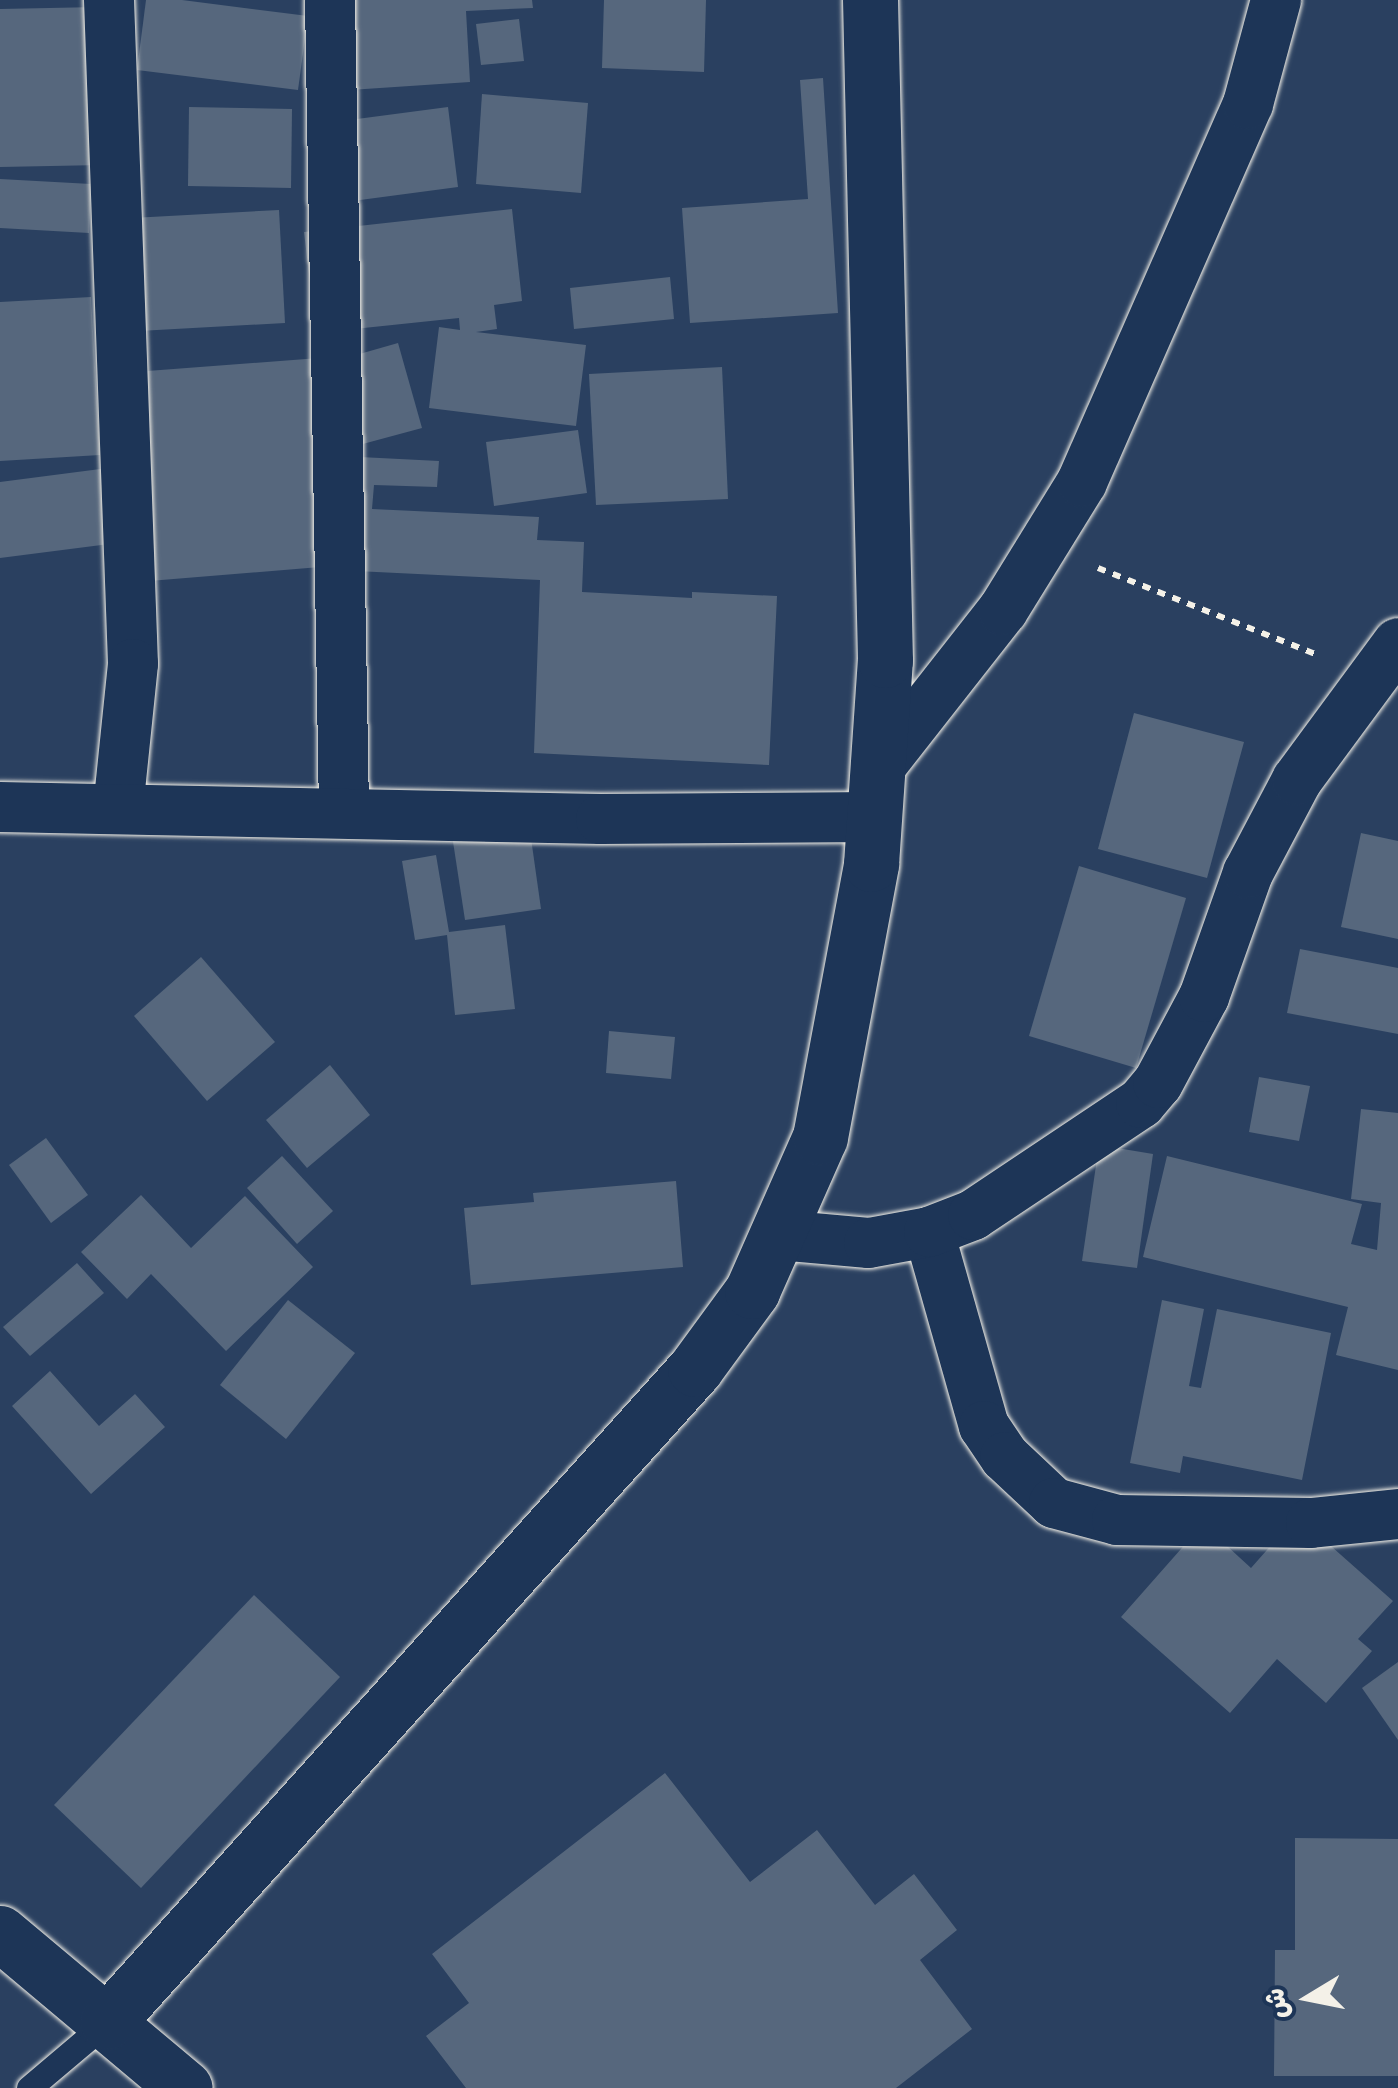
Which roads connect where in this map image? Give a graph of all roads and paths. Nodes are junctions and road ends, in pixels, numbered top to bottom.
1 (109, 0) edge
2 (330, 0) edge
3 (870, 0) edge
4 (1276, 0) edge
5 (1044, 550) junction
6 (1384, 660) edge
7 (877, 792) junction
8 (0, 807) edge
9 (118, 808) junction
10 (344, 813) junction
11 (929, 1232) junction
12 (779, 1236) junction
13 (1398, 1514) edge
14 (6, 1943) edge
15 (108, 2022) junction
16 (29, 2088) edge
17 (186, 2088) edge

1 - 9 street
2 - 10 street
3 - 7 street
4 - 5 street
5 - 6 path
5 - 7 street
6 - 11 street
7 - 10 street
7 - 12 street
8 - 9 street
9 - 10 street
11 - 12 street
11 - 13 street
12 - 15 street
14 - 15 street
15 - 16 lane
15 - 17 street

